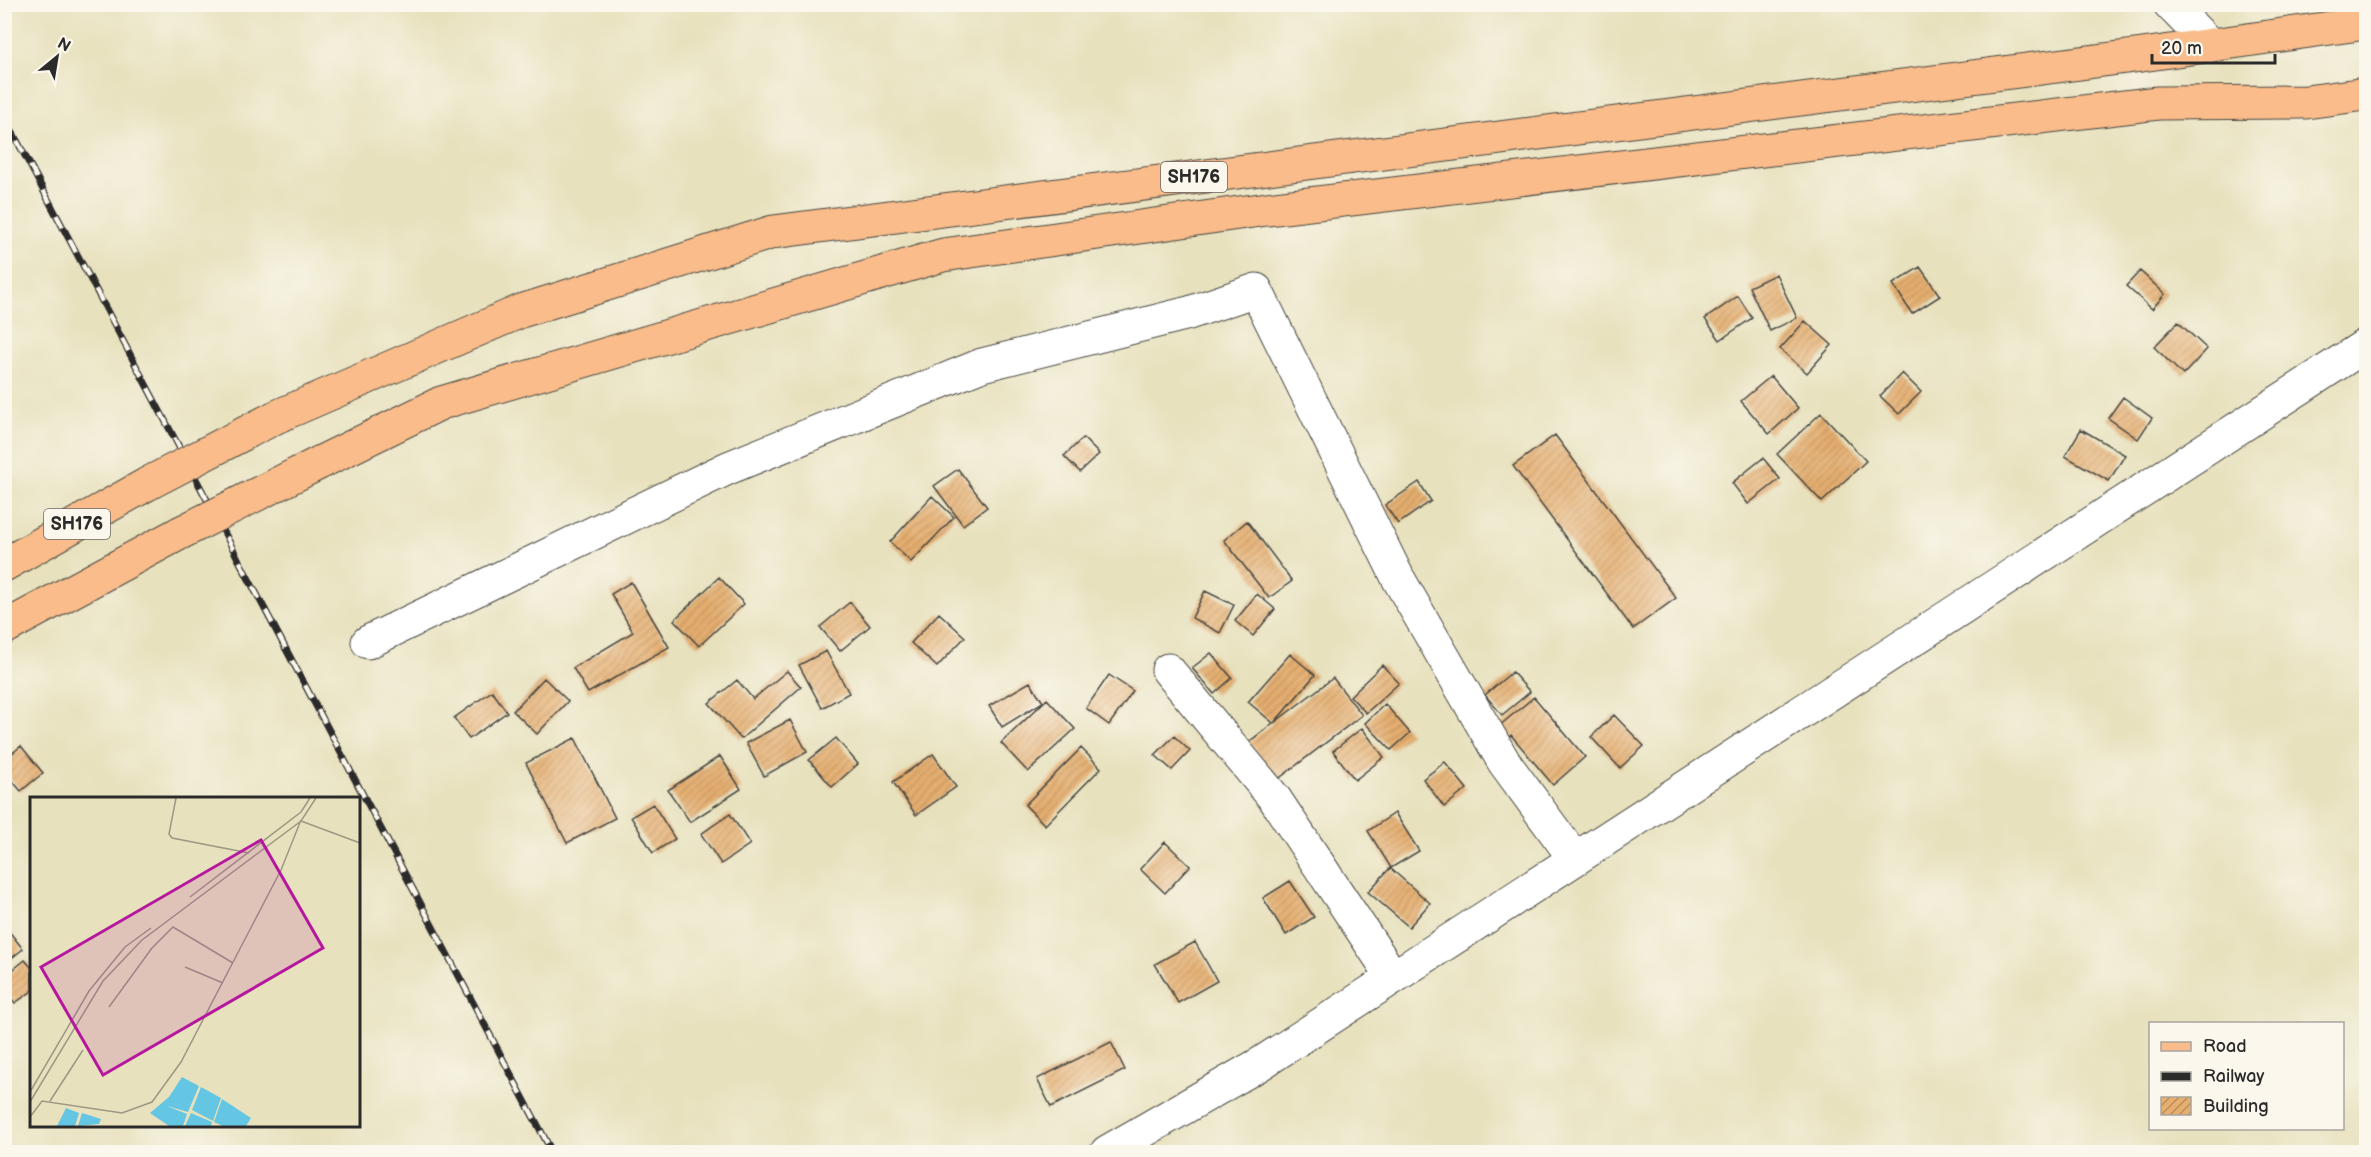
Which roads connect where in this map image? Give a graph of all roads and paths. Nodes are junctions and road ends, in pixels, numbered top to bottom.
1 (2170, 4) edge
2 (2367, 23) edge
3 (2210, 45) junction
4 (2367, 94) edge
5 (2367, 345) edge
6 (4, 565) edge
7 (4, 628) edge
8 (368, 642) dead end
9 (1168, 670) dead end
10 (1575, 859) junction
11 (1393, 977) junction
12 (1107, 1152) edge

1 - 3 street
2 - 3 main road, SH176
3 - 6 main road, SH176, bridge
4 - 7 main road, bridge
5 - 10 street
8 - 10 street
9 - 11 street
10 - 11 street
11 - 12 street

